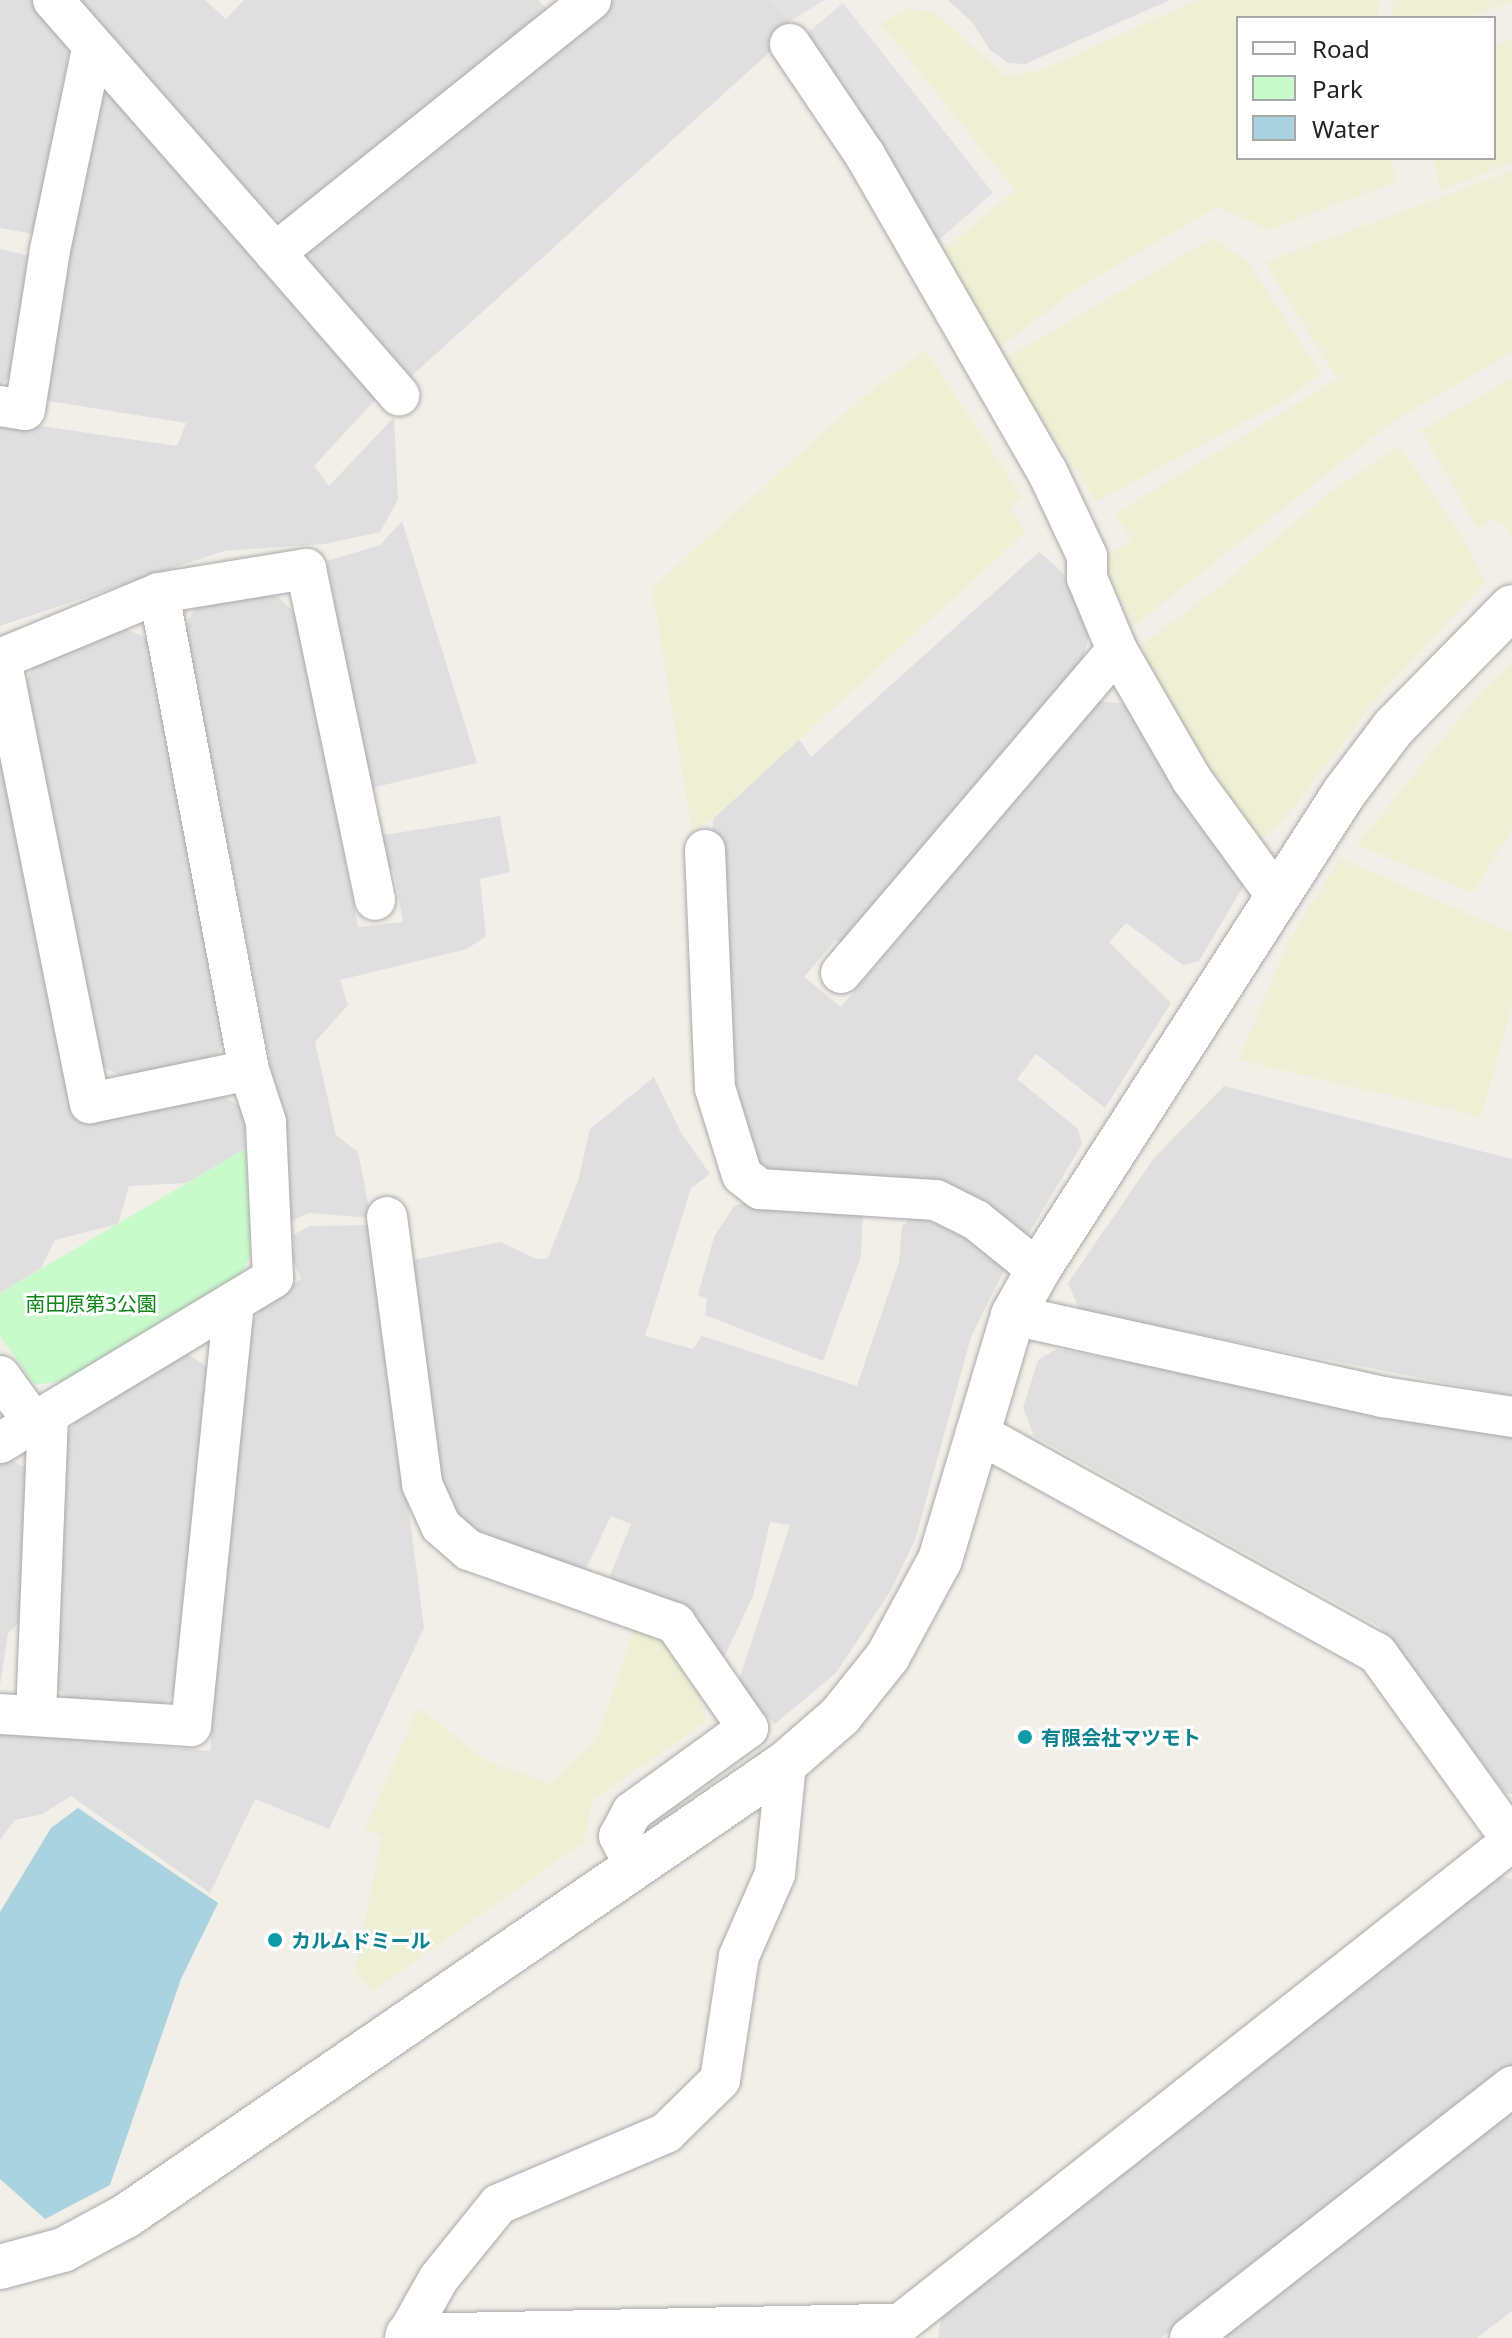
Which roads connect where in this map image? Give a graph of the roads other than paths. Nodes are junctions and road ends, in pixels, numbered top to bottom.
1 (53, 0) edge
2 (570, 6) edge
3 (790, 44) dead end
4 (92, 49) junction
5 (275, 253) junction
6 (399, 395) dead end
7 (0, 406) edge
8 (159, 593) junction
9 (1512, 607) edge
10 (1117, 650) junction
11 (1, 659) edge
12 (705, 850) dead end
13 (1276, 895) junction
14 (375, 900) dead end
15 (841, 973) dead end
16 (249, 1070) junction
17 (387, 1217) dead end
18 (1038, 1270) junction
19 (234, 1302) junction
20 (1013, 1315) junction
21 (0, 1376) edge
22 (1512, 1417) edge
23 (41, 1418) junction
24 (976, 1432) junction
25 (0, 1443) edge
26 (18, 1714) edge
27 (786, 1763) junction
28 (1512, 1841) edge
29 (635, 1866) junction
30 (1512, 2086) edge
31 (0, 2267) edge
32 (905, 2331) edge
33 (406, 2336) edge
34 (1190, 2338) edge

1 - 4 street
2 - 5 street
3 - 10 street
4 - 5 street
4 - 7 street
5 - 6 street
8 - 11 street
8 - 14 street
8 - 16 street
9 - 13 street
10 - 13 street
10 - 15 street
11 - 16 street
12 - 18 street
13 - 18 street
16 - 19 street
17 - 29 street
18 - 20 street
19 - 23 street
19 - 26 street
20 - 22 street
20 - 24 street
21 - 23 street
23 - 25 street
23 - 26 street
24 - 27 street
24 - 28 street
27 - 29 street
27 - 33 street
28 - 32 street
29 - 31 street
30 - 34 street
32 - 33 street

